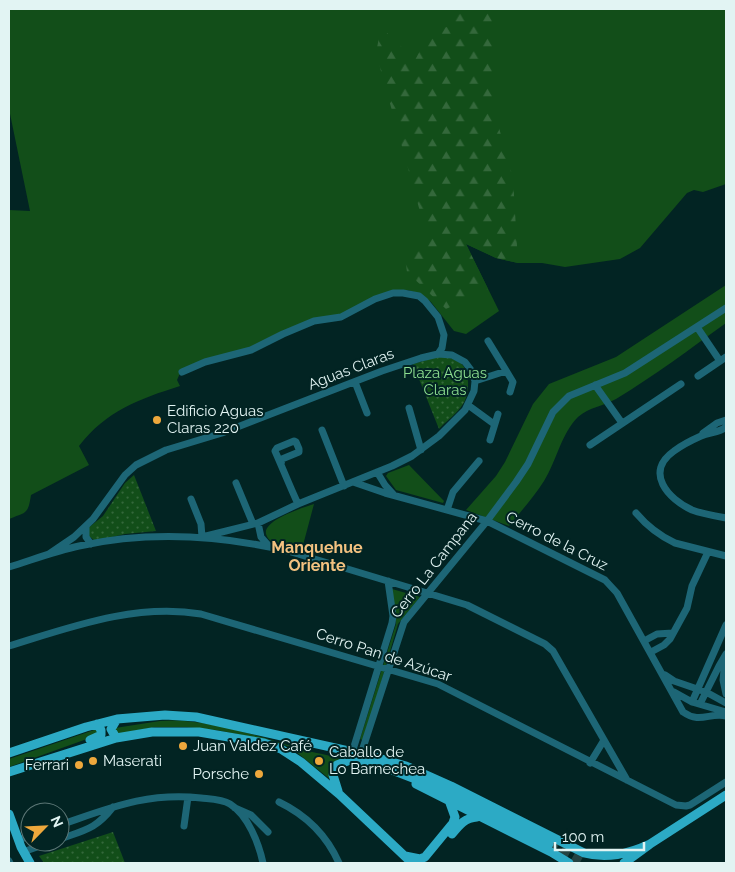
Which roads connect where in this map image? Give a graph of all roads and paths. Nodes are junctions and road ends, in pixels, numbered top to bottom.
1 (726, 308) edge
2 (697, 326) junction
3 (488, 341) dead end
4 (438, 354) junction
5 (723, 359) edge
6 (506, 371) junction
7 (182, 372) dead end
8 (698, 376) dead end
9 (475, 381) junction
10 (355, 382) junction
11 (681, 384) dead end
12 (595, 386) junction
13 (510, 392) dead end
14 (468, 405) junction
15 (409, 408) dead end
16 (367, 414) dead end
17 (498, 414) dead end
18 (726, 420) edge
19 (622, 423) junction
20 (494, 424) junction
21 (726, 426) edge
22 (322, 430) dead end
23 (699, 437) junction
24 (490, 440) dead end
25 (590, 445) dead end
26 (421, 450) junction
27 (479, 461) dead end
28 (280, 464) dead end
29 (377, 472) junction
30 (353, 482) junction
31 (236, 483) dead end
32 (344, 486) junction
33 (394, 495) junction
34 (191, 499) dead end
35 (298, 504) junction
36 (447, 510) junction
37 (636, 513) dead end
38 (726, 518) edge
39 (487, 521) junction
40 (255, 524) junction
41 (86, 526) junction
42 (229, 531) junction
43 (202, 537) junction
44 (262, 537) junction
45 (230, 540) junction
46 (91, 544) junction
47 (254, 544) junction
48 (270, 547) junction
49 (708, 552) junction
50 (48, 554) junction
51 (726, 556) edge
52 (9, 567) edge
53 (388, 581) junction
54 (428, 593) junction
55 (726, 625) edge
56 (673, 633) junction
57 (644, 641) junction
58 (9, 646) edge
59 (651, 652) junction
60 (726, 655) edge
61 (379, 667) junction
62 (388, 670) junction
63 (661, 671) junction
64 (699, 689) junction
65 (672, 690) junction
66 (706, 692) junction
67 (726, 694) edge
68 (692, 702) junction
69 (726, 703) edge
70 (700, 704) junction
71 (726, 714) edge
72 (117, 719) junction
73 (97, 724) junction
74 (116, 738) junction
75 (604, 740) junction
76 (9, 753) edge
77 (62, 754) junction
78 (357, 754) junction
79 (368, 761) junction
80 (590, 763) junction
81 (392, 769) junction
82 (9, 772) edge
83 (627, 780) junction
84 (726, 782) edge
85 (339, 794) junction
86 (726, 795) edge
87 (188, 797) junction
88 (279, 802) dead end
89 (450, 803) junction
90 (114, 807) junction
91 (235, 808) junction
92 (9, 814) edge
93 (478, 817) junction
94 (70, 822) edge
95 (184, 826) dead end
96 (268, 832) dead end
97 (70, 836) edge
98 (18, 840) joint
99 (549, 844) tunnel mouth
100 (650, 844) junction
101 (20, 845) edge
102 (23, 852) edge
103 (404, 856) junction
104 (30, 863) edge
105 (263, 863) edge
106 (339, 863) edge
107 (412, 863) edge
108 (430, 863) edge
109 (569, 863) edge
110 (624, 863) edge

1 - 2 street
2 - 5 street
2 - 12 street
3 - 6 street
4 - 7 street
4 - 9 street
4 - 10 street, Aguas Claras
5 - 8 street
6 - 9 street
6 - 13 street
9 - 14 street
10 - 16 street
10 - 41 street, Aguas Claras
11 - 19 street
12 - 19 street
12 - 39 street, Cerro La Campana
14 - 20 street
14 - 26 street
15 - 26 street
17 - 20 street
18 - 23 street
19 - 25 street
20 - 24 street
21 - 23 street
22 - 32 street
23 - 38 street
26 - 29 street
27 - 36 street
28 - 35 street
29 - 30 street
29 - 33 street
30 - 32 street
30 - 33 street, Cerro de la Cruz
31 - 40 street
32 - 35 street
33 - 36 street, Cerro de la Cruz
34 - 43 street
35 - 40 street
36 - 39 street, Cerro de la Cruz
37 - 49 street
39 - 54 street, Cerro La Campana
39 - 57 street, Cerro de la Cruz
40 - 42 street
40 - 44 street
41 - 46 street
41 - 50 street, Aguas Claras
42 - 43 street
42 - 45 street
43 - 45 street
43 - 46 street
44 - 47 street
44 - 48 street
45 - 47 street
46 - 50 street
47 - 48 street
48 - 53 street
49 - 51 street
49 - 56 street
50 - 52 street
53 - 54 street
53 - 61 street, Cerro La Campana
54 - 62 street, Cerro La Campana
54 - 75 street
55 - 64 street
56 - 57 street
56 - 59 street
57 - 59 street, Cerro de la Cruz
58 - 61 street, Cerro Pan de Azúcar
59 - 63 street, Cerro de la Cruz
60 - 66 street
60 - 67 street
61 - 62 street, Cerro Pan de Azúcar
61 - 78 street, Cerro La Campana
62 - 78 street, Cerro La Campana
62 - 80 street, Cerro Pan de Azúcar
63 - 64 street
63 - 65 street, Cerro de la Cruz
64 - 66 street
64 - 68 street
65 - 68 street, Cerro de la Cruz
65 - 71 street, Cerro de la Cruz
66 - 69 street
66 - 70 street
68 - 70 street, Cerro de la Cruz
70 - 71 street, Cerro de la Cruz
72 - 73 main road
72 - 74 main road
72 - 78 main road
73 - 76 main road
73 - 77 main road
74 - 77 main road
74 - 85 main road
75 - 80 street
75 - 83 street
77 - 82 main road
78 - 79 main road
78 - 100 main road
79 - 81 main road
79 - 85 main road
80 - 83 street, Cerro Pan de Azúcar
81 - 89 main road
81 - 99 main road
83 - 84 street, Cerro Pan de Azúcar
85 - 103 main road
86 - 100 main road
87 - 90 street
87 - 91 street
87 - 95 street
88 - 106 street
89 - 93 main road
89 - 103 main road
90 - 94 street
90 - 97 street
91 - 96 street
91 - 105 street
92 - 98 main road
93 - 108 main road
93 - 109 main road
98 - 101 main road
100 - 110 main road
102 - 104 main road
103 - 107 main road

